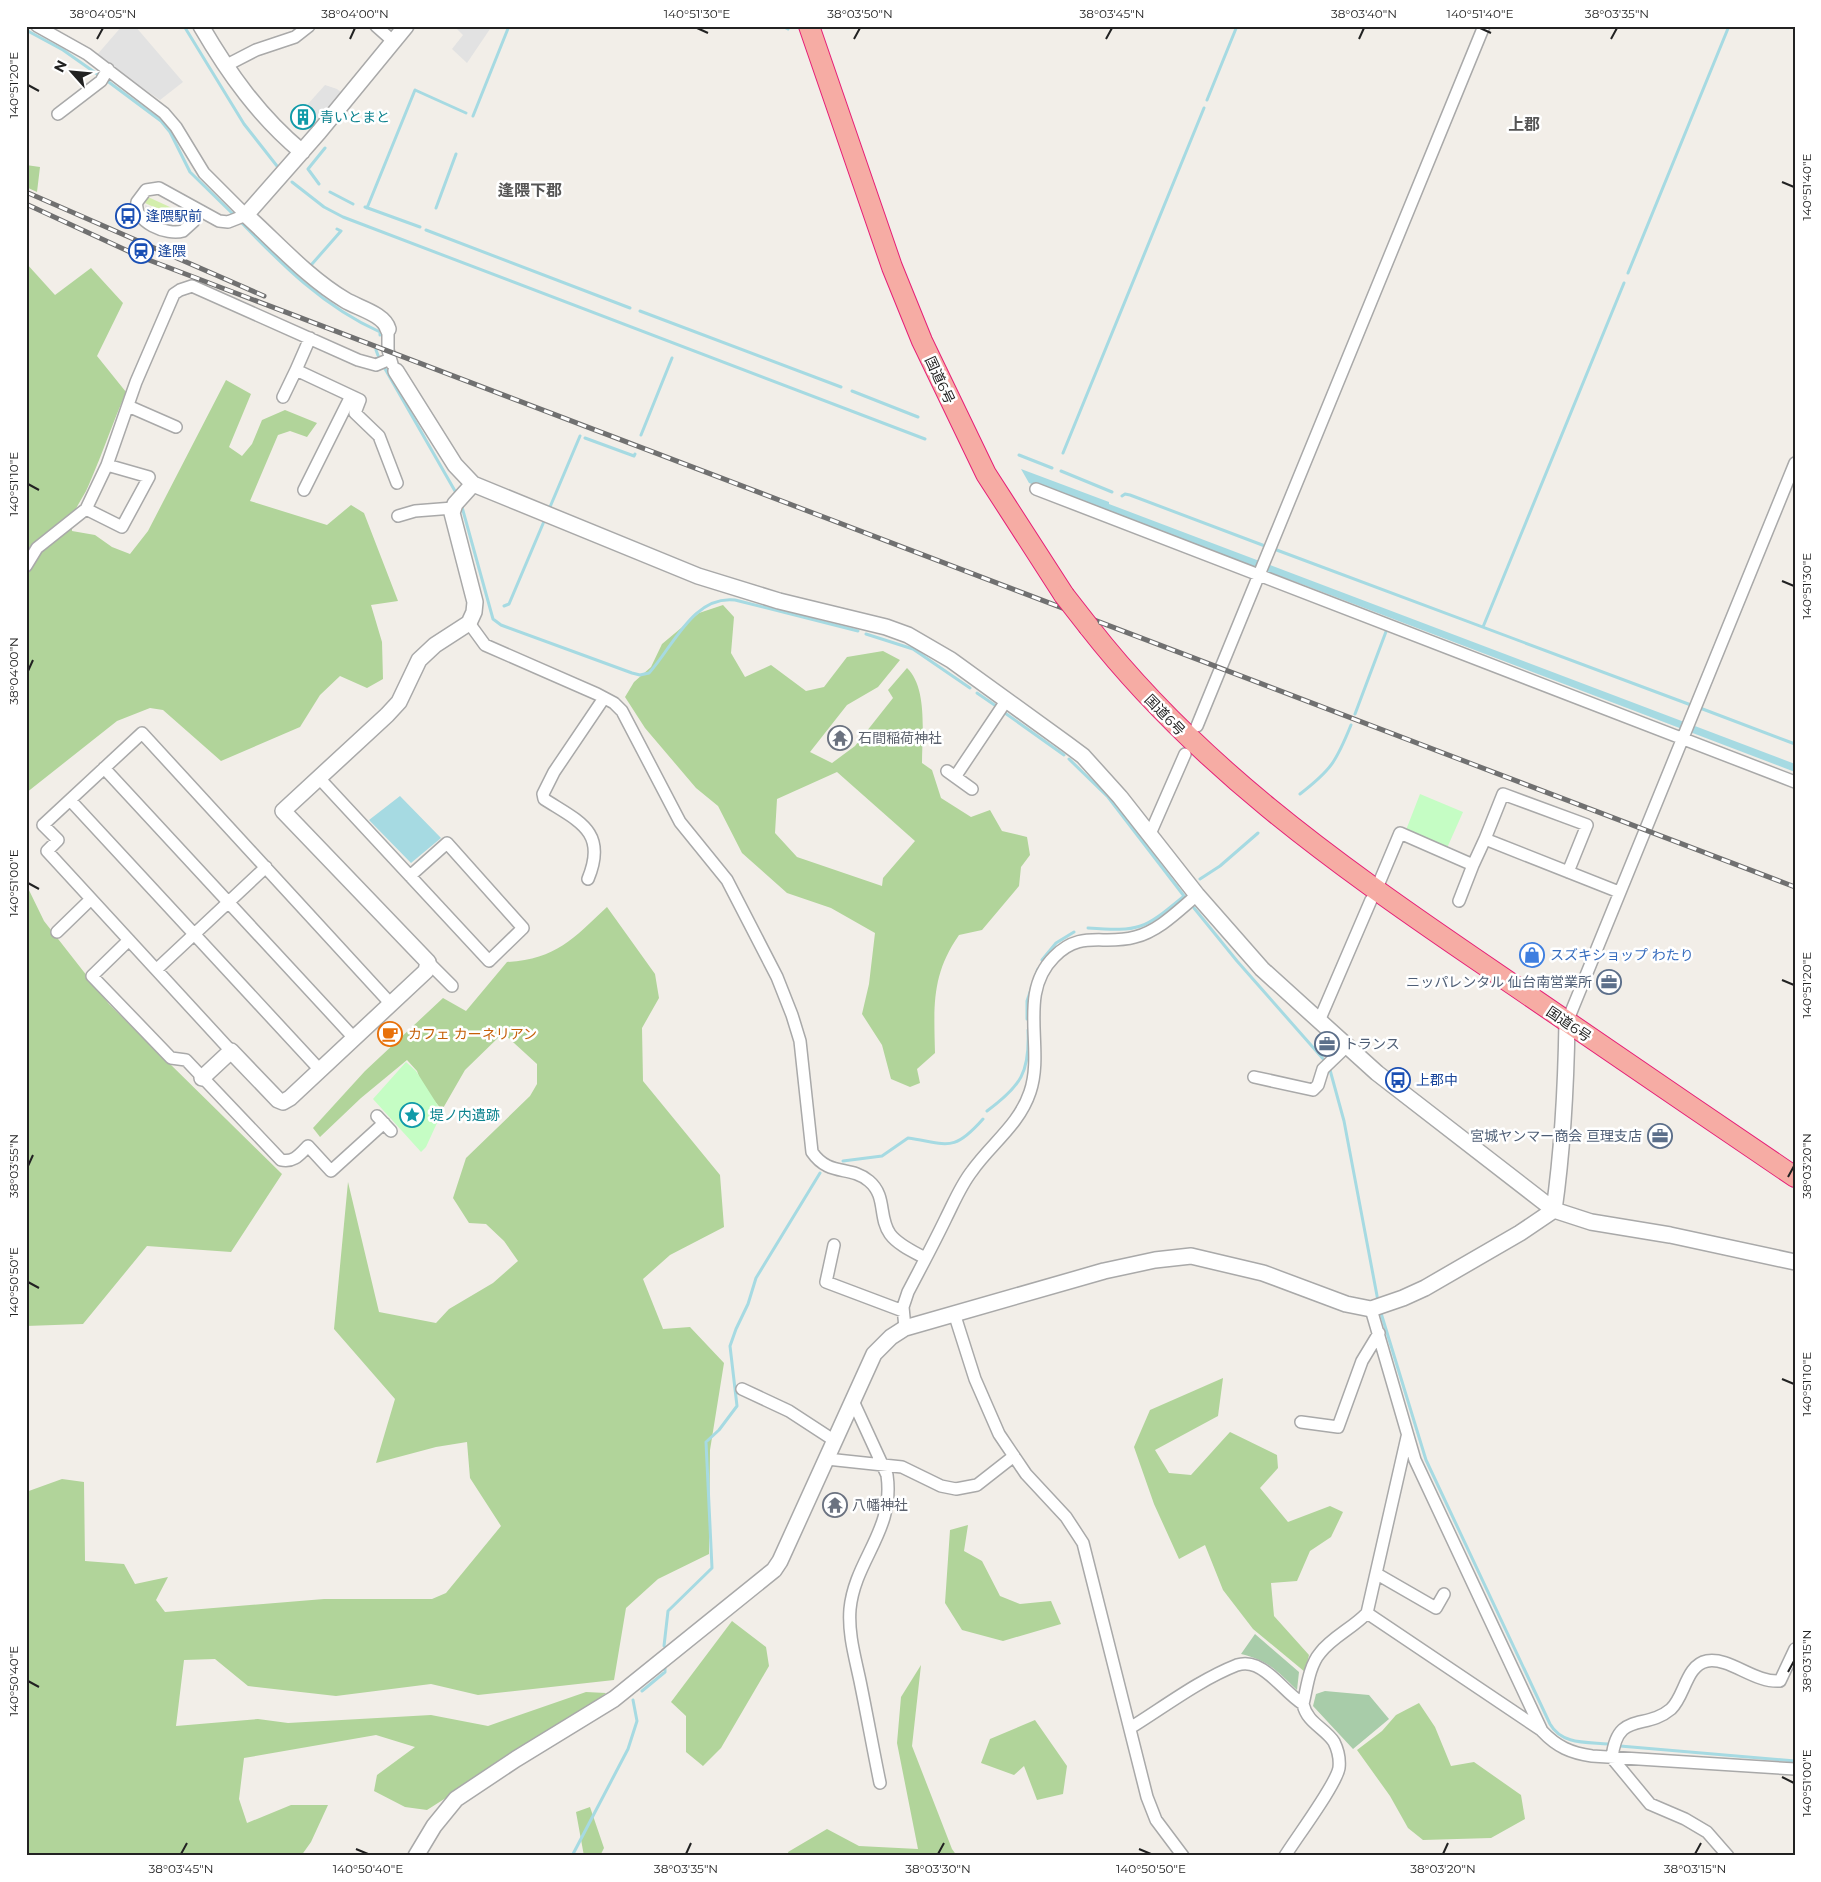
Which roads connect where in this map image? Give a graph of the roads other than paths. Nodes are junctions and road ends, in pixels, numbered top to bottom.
1 (37, 26) edge
2 (201, 26) edge
3 (309, 26) edge
4 (376, 26) edge
5 (406, 26) edge
6 (809, 26) edge
7 (1484, 26) edge
8 (394, 42) junction
9 (225, 66) junction
10 (108, 69) junction
11 (58, 114) dead end
12 (302, 152) junction
13 (241, 219) junction
14 (388, 329) joint
15 (310, 338) junction
16 (393, 365) junction
17 (296, 370) junction
18 (351, 396) junction
19 (283, 397) dead end
20 (128, 406) junction
21 (176, 427) dead end
22 (1795, 463) edge
23 (107, 465) junction
24 (397, 482) dead end
25 (473, 484) junction
26 (1036, 489) dead end
27 (304, 490) dead end
28 (453, 508) junction
29 (86, 509) junction
30 (398, 516) dead end
31 (26, 566) edge
32 (1260, 568) junction
33 (469, 623) junction
34 (604, 698) junction
35 (1006, 701) junction
36 (1197, 726) dead end
37 (1682, 737) junction
38 (1185, 754) dead end
39 (104, 768) junction
40 (319, 778) junction
41 (1795, 782) edge
42 (972, 788) dead end
43 (70, 800) junction
44 (1150, 834) junction
45 (1485, 839) junction
46 (1473, 865) junction
47 (266, 867) junction
48 (1568, 872) junction
49 (410, 876) junction
50 (588, 879) dead end
51 (1378, 883) dead end
52 (1619, 892) junction
53 (1197, 895) junction
54 (91, 899) junction
55 (1371, 900) dead end
56 (1459, 900) dead end
57 (229, 903) junction
58 (57, 932) dead end
59 (194, 935) junction
60 (129, 940) junction
61 (428, 962) junction
62 (157, 969) junction
63 (452, 986) dead end
64 (391, 1004) junction
65 (1319, 1021) junction
66 (1567, 1022) junction
67 (354, 1038) junction
68 (1347, 1046) junction
69 (230, 1051) junction
70 (320, 1070) junction
71 (1254, 1077) dead end
72 (202, 1078) junction
73 (384, 1123) dead end
74 (1795, 1177) edge
75 (1554, 1210) junction
76 (834, 1245) dead end
77 (925, 1258) junction
78 (1795, 1262) edge
79 (1371, 1309) junction
80 (903, 1311) junction
81 (954, 1313) junction
82 (905, 1328) junction
83 (1379, 1333) junction
84 (742, 1389) dead end
85 (853, 1402) junction
86 (1301, 1422) dead end
87 (1407, 1435) junction
88 (835, 1441) junction
89 (1014, 1456) junction
90 (827, 1459) junction
91 (883, 1464) junction
92 (1377, 1574) junction
93 (1444, 1594) dead end
94 (1367, 1613) junction
95 (1795, 1649) edge
96 (1304, 1704) junction
97 (1130, 1728) junction
98 (1542, 1731) junction
99 (1612, 1758) junction
100 (1795, 1769) edge
101 (880, 1783) dead end
102 (416, 1856) edge
103 (1183, 1856) edge
104 (1285, 1856) edge
105 (1728, 1856) edge

1 - 10 street
2 - 9 street
3 - 9 street
4 - 8 street
5 - 8 street
6 - 66 highway, 国道6号, bridge
7 - 32 street
8 - 12 street
9 - 12 street
10 - 11 street
10 - 13 street
12 - 13 street
13 - 13 street
13 - 14 street
14 - 16 street
15 - 16 street
15 - 17 street
15 - 20 street
16 - 25 street
17 - 18 street
17 - 19 street
18 - 24 street
18 - 27 street
20 - 21 street
20 - 23 street
22 - 37 street
23 - 29 street
23 - 29 street
25 - 28 street
25 - 35 street
26 - 32 street
28 - 30 street
28 - 33 street
29 - 31 street
32 - 36 street
32 - 37 street
33 - 34 street
33 - 40 street
34 - 50 street
34 - 77 street
35 - 42 street
35 - 44 street
37 - 41 street
37 - 52 street
38 - 44 street
39 - 43 street
39 - 47 street
39 - 57 street
40 - 49 street
40 - 61 street
43 - 54 street
43 - 59 street
44 - 53 street
45 - 46 street
45 - 48 street
45 - 48 street
46 - 51 street
46 - 56 street
47 - 57 street
47 - 64 street
48 - 52 street
49 - 49 street
52 - 66 street
53 - 65 street
53 - 77 street
54 - 58 street
54 - 60 street
55 - 65 street
57 - 59 street
57 - 67 street
59 - 62 street
59 - 70 street
60 - 62 street
60 - 72 street
61 - 63 street
61 - 64 street
62 - 69 street
64 - 67 street
65 - 68 street
66 - 74 highway, 国道6号
66 - 75 street
67 - 70 street
68 - 71 street
68 - 75 street
69 - 70 street
69 - 72 street
72 - 73 street
75 - 78 street
75 - 79 street
76 - 80 street
77 - 80 street
79 - 81 street
79 - 83 street
80 - 82 street
81 - 82 street
81 - 89 street
82 - 85 street
83 - 86 street
83 - 87 street
84 - 88 street
85 - 88 street
85 - 91 street
87 - 92 street
87 - 98 street
88 - 90 street
89 - 91 street
89 - 97 street
90 - 91 street
90 - 102 street
91 - 101 street
92 - 93 street
92 - 94 street
94 - 96 street
94 - 98 street
95 - 99 street
96 - 97 street
96 - 104 street
97 - 103 street
98 - 99 street
99 - 100 street
99 - 105 street

